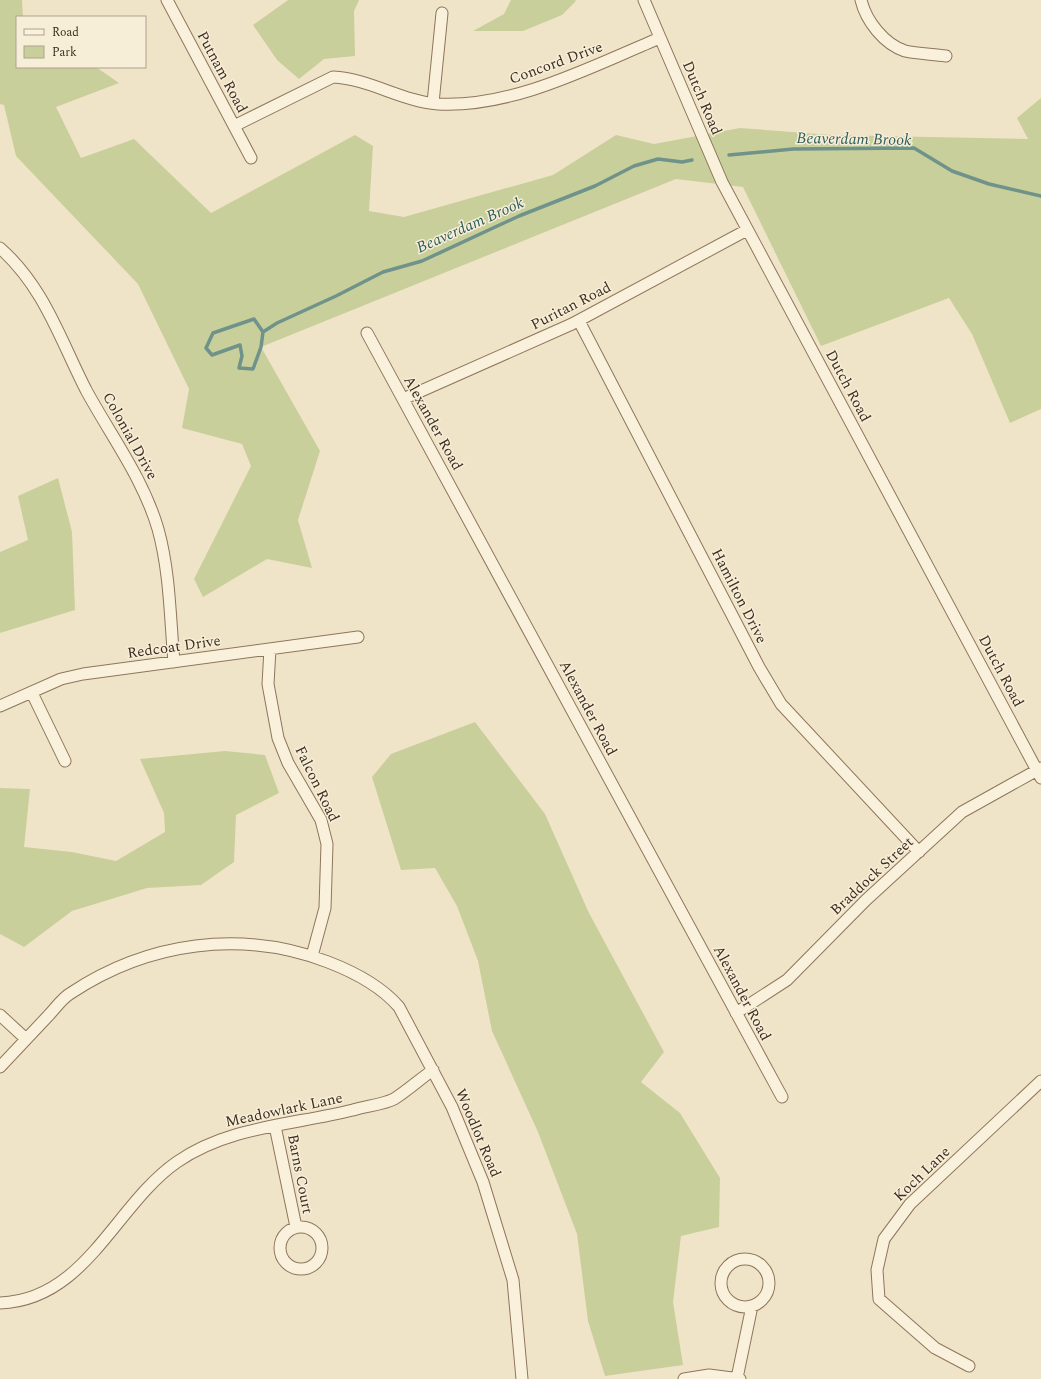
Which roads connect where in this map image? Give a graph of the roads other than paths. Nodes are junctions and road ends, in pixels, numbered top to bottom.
1 (167, 0) edge
2 (644, 0) edge
3 (862, 0) edge
4 (442, 13) dead end
5 (660, 38) junction
6 (946, 56) dead end
7 (433, 103) junction
8 (234, 126) junction
9 (251, 158) dead end
10 (747, 230) junction
11 (0, 248) edge
12 (579, 320) junction
13 (367, 333) dead end
14 (403, 399) junction
15 (358, 637) dead end
16 (270, 649) junction
17 (174, 662) junction
18 (32, 693) junction
19 (0, 706) edge
20 (65, 761) dead end
21 (1040, 772) edge
22 (918, 852) junction
23 (312, 956) junction
24 (736, 1013) junction
25 (0, 1015) edge
26 (26, 1039) junction
27 (0, 1067) edge
28 (433, 1070) junction
29 (1041, 1081) edge
30 (782, 1097) dead end
31 (275, 1126) junction
32 (296, 1227) dead end
33 (0, 1303) edge
34 (752, 1306) junction
35 (969, 1366) dead end
36 (522, 1379) edge
37 (684, 1379) edge
38 (739, 1379) edge

1 - 8 street, Putnam Road
2 - 5 street, Dutch Road
3 - 6 street
4 - 7 street
5 - 7 street, Concord Drive
5 - 10 street, Dutch Road
7 - 8 street, Concord Drive
8 - 9 street, Putnam Road
10 - 12 street, Puritan Road
10 - 21 street, Dutch Road
11 - 17 street, Colonial Drive
12 - 14 street, Puritan Road
12 - 22 street, Hamilton Drive
13 - 14 street, Alexander Road
14 - 24 street, Alexander Road
15 - 16 street, Redcoat Drive
16 - 17 street, Redcoat Drive
16 - 23 street, Falcon Road
17 - 18 street, Redcoat Drive
18 - 19 street, Redcoat Drive
18 - 20 street
21 - 22 street, Braddock Street
22 - 24 street, Braddock Street
23 - 26 street, Woodlot Road
23 - 28 street, Woodlot Road
24 - 30 street, Alexander Road
25 - 26 street
26 - 27 street, Woodlot Road
28 - 31 street, Meadowlark Lane
28 - 36 street, Woodlot Road
29 - 35 street, Koch Lane
31 - 32 street, Barns Court
31 - 33 street, Meadowlark Lane
34 - 34 street
34 - 38 street
37 - 38 street

